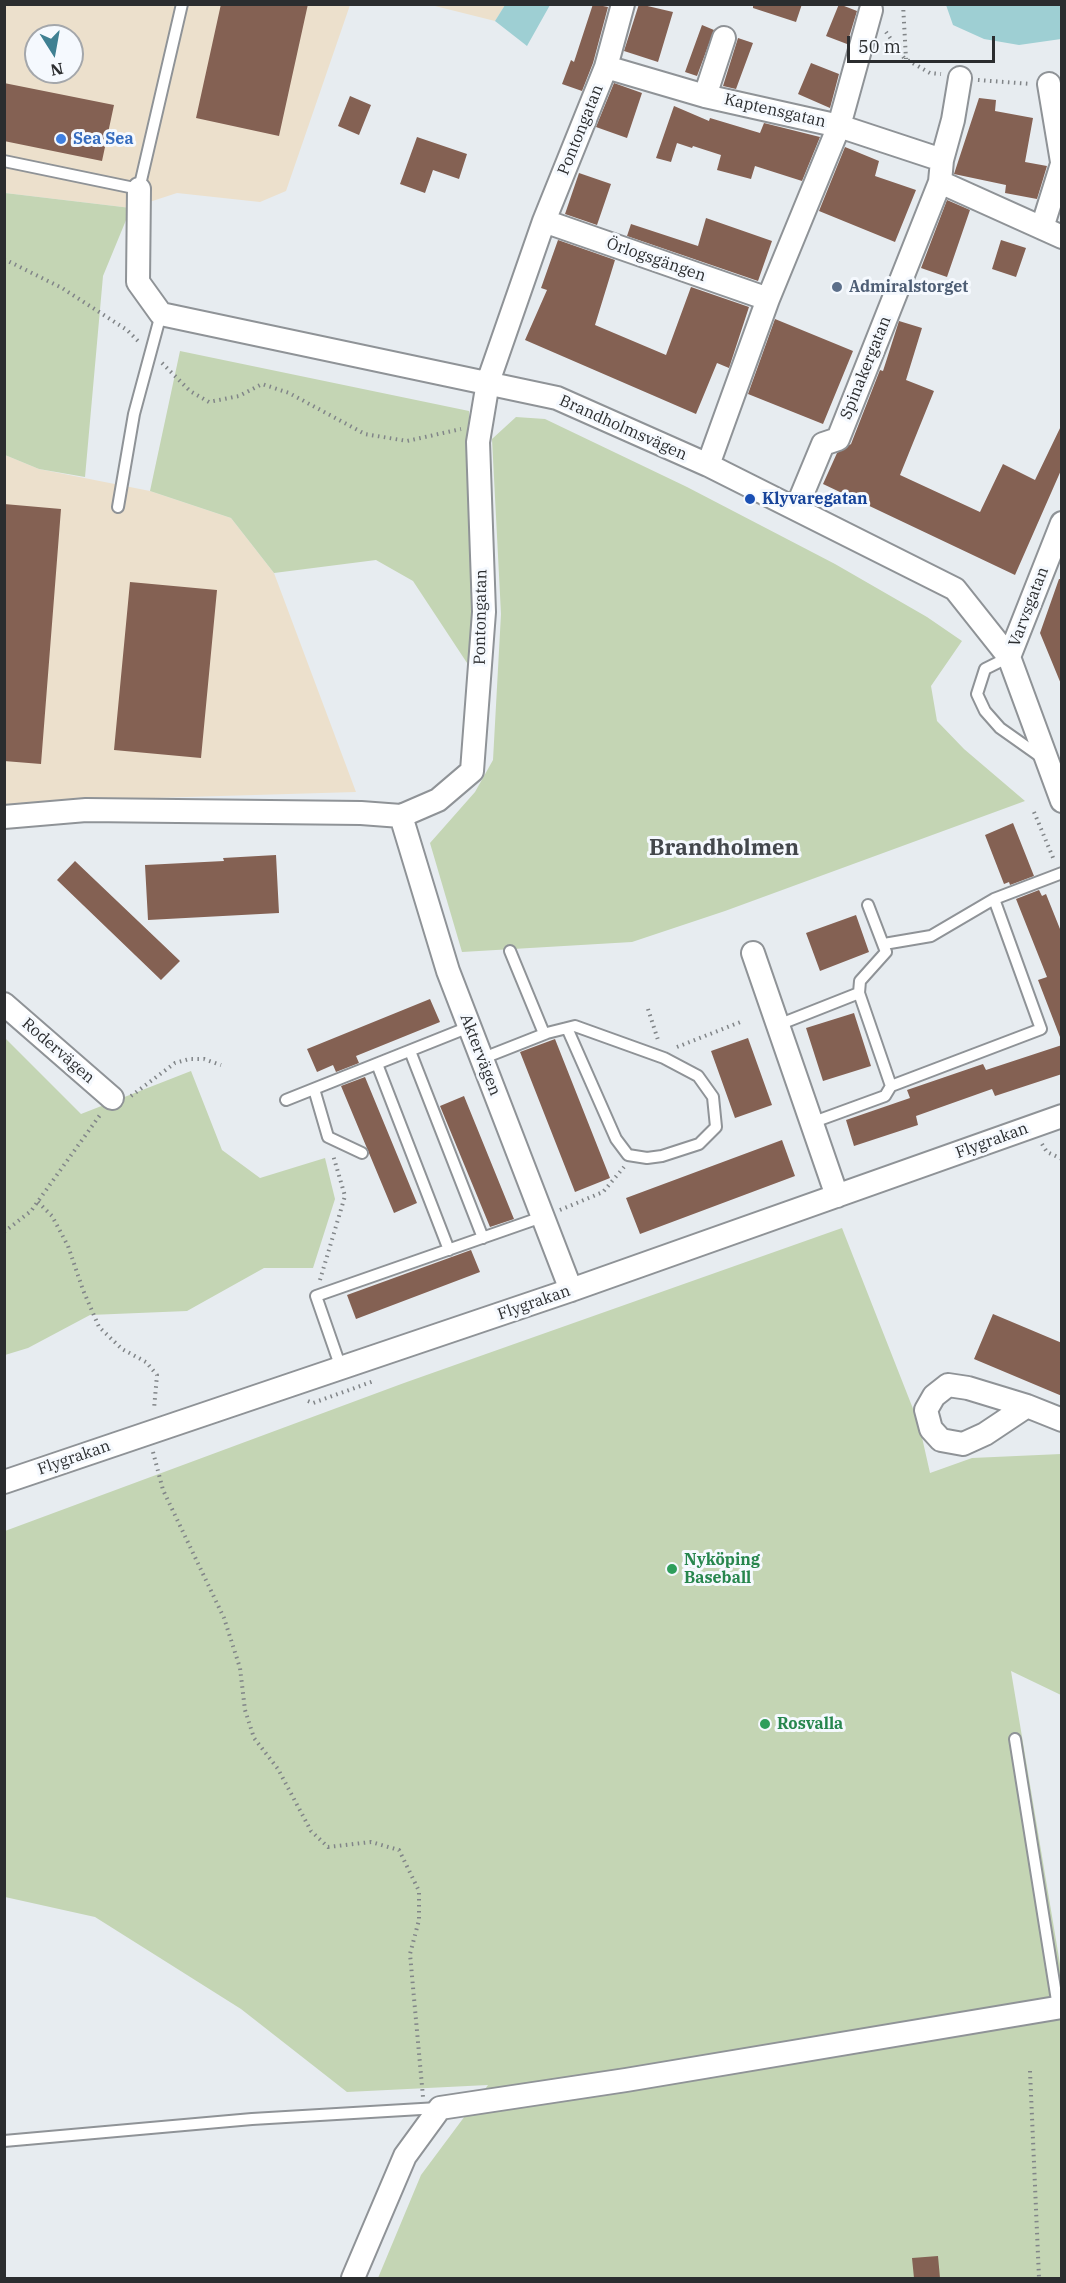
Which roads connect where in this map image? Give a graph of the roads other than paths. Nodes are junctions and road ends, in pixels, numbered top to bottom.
1 (182, 4) edge
2 (623, 4) edge
3 (871, 10) dead end
4 (724, 38) dead end
5 (606, 68) junction
6 (960, 78) dead end
7 (1049, 84) dead end
8 (705, 96) junction
9 (839, 126) junction
10 (4, 161) edge
11 (1062, 163) edge
12 (941, 171) junction
13 (139, 189) junction
14 (544, 221) junction
15 (1052, 232) edge
16 (768, 299) junction
17 (161, 314) junction
18 (488, 382) junction
19 (708, 465) junction
20 (118, 507) dead end
21 (796, 509) junction
22 (1062, 523) edge
23 (1009, 657) junction
24 (1046, 760) junction
25 (1062, 801) edge
26 (401, 816) junction
27 (4, 817) edge
28 (1061, 874) edge
29 (994, 899) junction
30 (868, 905) dead end
31 (884, 944) junction
32 (510, 951) dead end
33 (753, 953) dead end
34 (859, 993) junction
35 (4, 1004) edge
36 (778, 1025) junction
37 (469, 1027) junction
38 (567, 1028) junction
39 (543, 1031) dead end
40 (410, 1052) junction
41 (482, 1059) junction
42 (377, 1064) junction
43 (891, 1086) junction
44 (314, 1089) junction
45 (112, 1098) road end
46 (286, 1100) dead end
47 (1062, 1116) edge
48 (811, 1123) junction
49 (362, 1152) dead end
50 (837, 1196) junction
51 (543, 1217) junction
52 (483, 1238) junction
53 (449, 1250) junction
54 (571, 1290) junction
55 (341, 1368) junction
56 (1027, 1406) dead end
57 (1062, 1420) edge
58 (4, 1482) edge
59 (1015, 1739) dead end
60 (1060, 2007) edge
61 (432, 2109) junction
62 (4, 2141) edge
63 (353, 2278) edge

1 - 13 lane
2 - 5 street, Pontongatan
3 - 9 street
4 - 8 street
5 - 8 street, Kaptensgatan
5 - 14 street, Pontongatan
6 - 12 street, Spinakergatan
7 - 11 street
8 - 9 street, Kaptensgatan
9 - 12 street, Kaptensgatan
9 - 16 street
10 - 13 lane
11 - 15 street
12 - 15 street, Kaptensgatan
12 - 21 street, Spinakergatan
13 - 17 street
14 - 16 street, Örlogsgängen
14 - 18 street, Pontongatan
16 - 19 street
17 - 18 street, Brandholmsvägen
17 - 20 lane
18 - 19 street, Brandholmsvägen
18 - 26 street, Pontongatan
19 - 21 street, Brandholmsvägen
21 - 23 street, Brandholmsvägen
22 - 23 street, Varvsgatan
23 - 24 street, Brandholmsvägen
23 - 24 lane
24 - 25 street, Brandholmsvägen
26 - 27 street, Pontongatan
26 - 37 street, Aktervägen
28 - 29 lane
29 - 31 lane
29 - 43 lane
30 - 31 lane
31 - 34 lane
32 - 39 lane
33 - 36 street
34 - 36 lane
34 - 43 lane
35 - 45 street, Rodervägen
36 - 48 street
37 - 40 lane
37 - 41 street, Aktervägen
38 - 38 lane
38 - 41 lane
40 - 42 lane
40 - 52 lane
41 - 51 street, Aktervägen
42 - 44 lane
42 - 53 lane
43 - 48 lane
44 - 46 lane
44 - 49 lane
47 - 50 street, Flygrakan
48 - 50 street
50 - 54 street, Flygrakan
51 - 52 lane
51 - 54 street, Aktervägen
52 - 53 lane
53 - 55 lane
54 - 55 street, Flygrakan
55 - 58 street, Flygrakan
56 - 57 street
59 - 60 lane
60 - 61 street
61 - 62 lane
61 - 63 street

